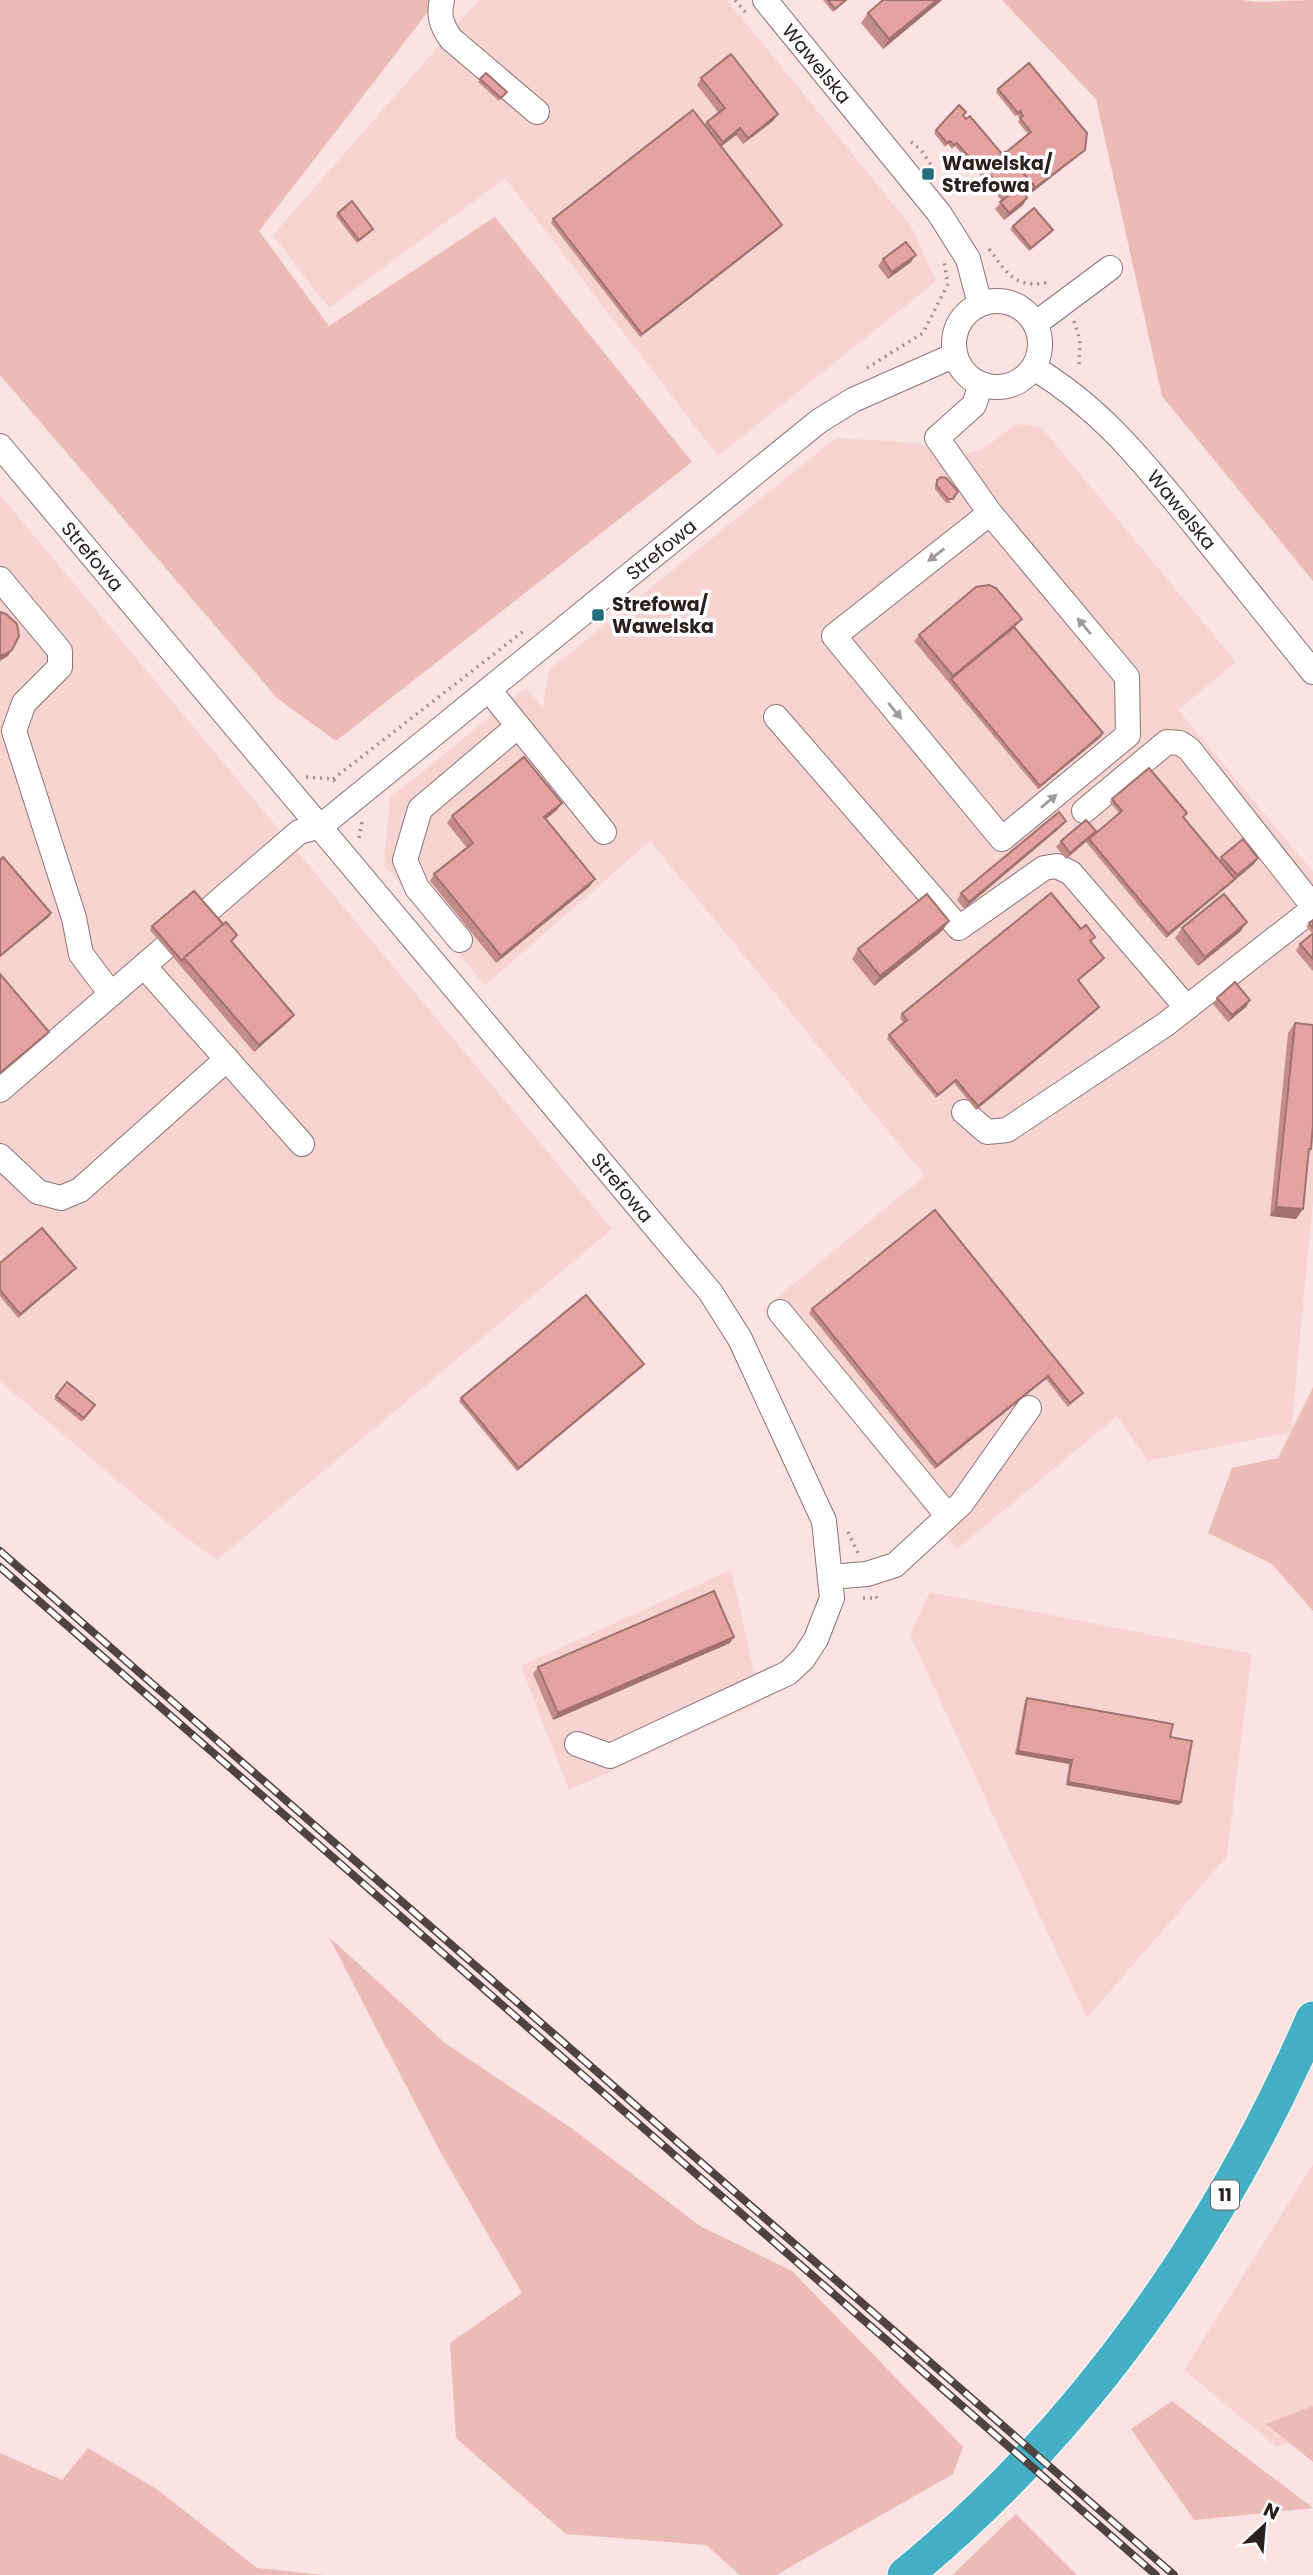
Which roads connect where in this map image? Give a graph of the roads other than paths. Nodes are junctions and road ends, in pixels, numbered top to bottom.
1 (442, 0) edge
2 (758, 9) edge
3 (537, 112) dead end
4 (1110, 268) dead end
5 (980, 304) junction
6 (1035, 324) junction
7 (955, 355) junction
8 (1034, 368) junction
9 (981, 384) junction
10 (0, 446) edge
11 (990, 513) junction
12 (0, 579) edge
13 (1313, 672) edge
14 (489, 690) junction
15 (776, 717) dead end
16 (518, 726) junction
17 (1084, 811) dead end
18 (321, 826) junction
19 (604, 832) dead end
20 (1313, 907) edge
21 (460, 940) dead end
22 (144, 966) junction
23 (111, 994) junction
24 (1187, 1008) junction
25 (227, 1059) junction
26 (0, 1090) edge
27 (964, 1112) dead end
28 (302, 1144) dead end
29 (0, 1156) edge
30 (780, 1312) dead end
31 (1029, 1408) dead end
32 (948, 1516) junction
33 (831, 1588) junction
34 (576, 1744) dead end
35 (1313, 2019) edge
36 (905, 2575) edge

1 - 3 street
2 - 5 street, Wawelska
4 - 6 street
5 - 6 street
5 - 7 street
6 - 8 street
7 - 9 street
7 - 14 street, Strefowa
8 - 9 street
8 - 13 street, Wawelska
9 - 11 street
10 - 18 street, Strefowa
11 -> 11 street
12 - 23 street
14 - 16 street
14 - 18 street, Strefowa
15 - 24 street
16 - 19 street
16 - 21 street
17 - 20 street
18 - 22 street
18 - 33 street, Strefowa
20 - 24 street
22 - 23 street
22 - 25 street
23 - 26 street
24 - 27 street
25 - 28 street
25 - 29 street
30 - 32 street
31 - 32 street
32 - 33 street
33 - 34 street
35 - 36 highway, 11

